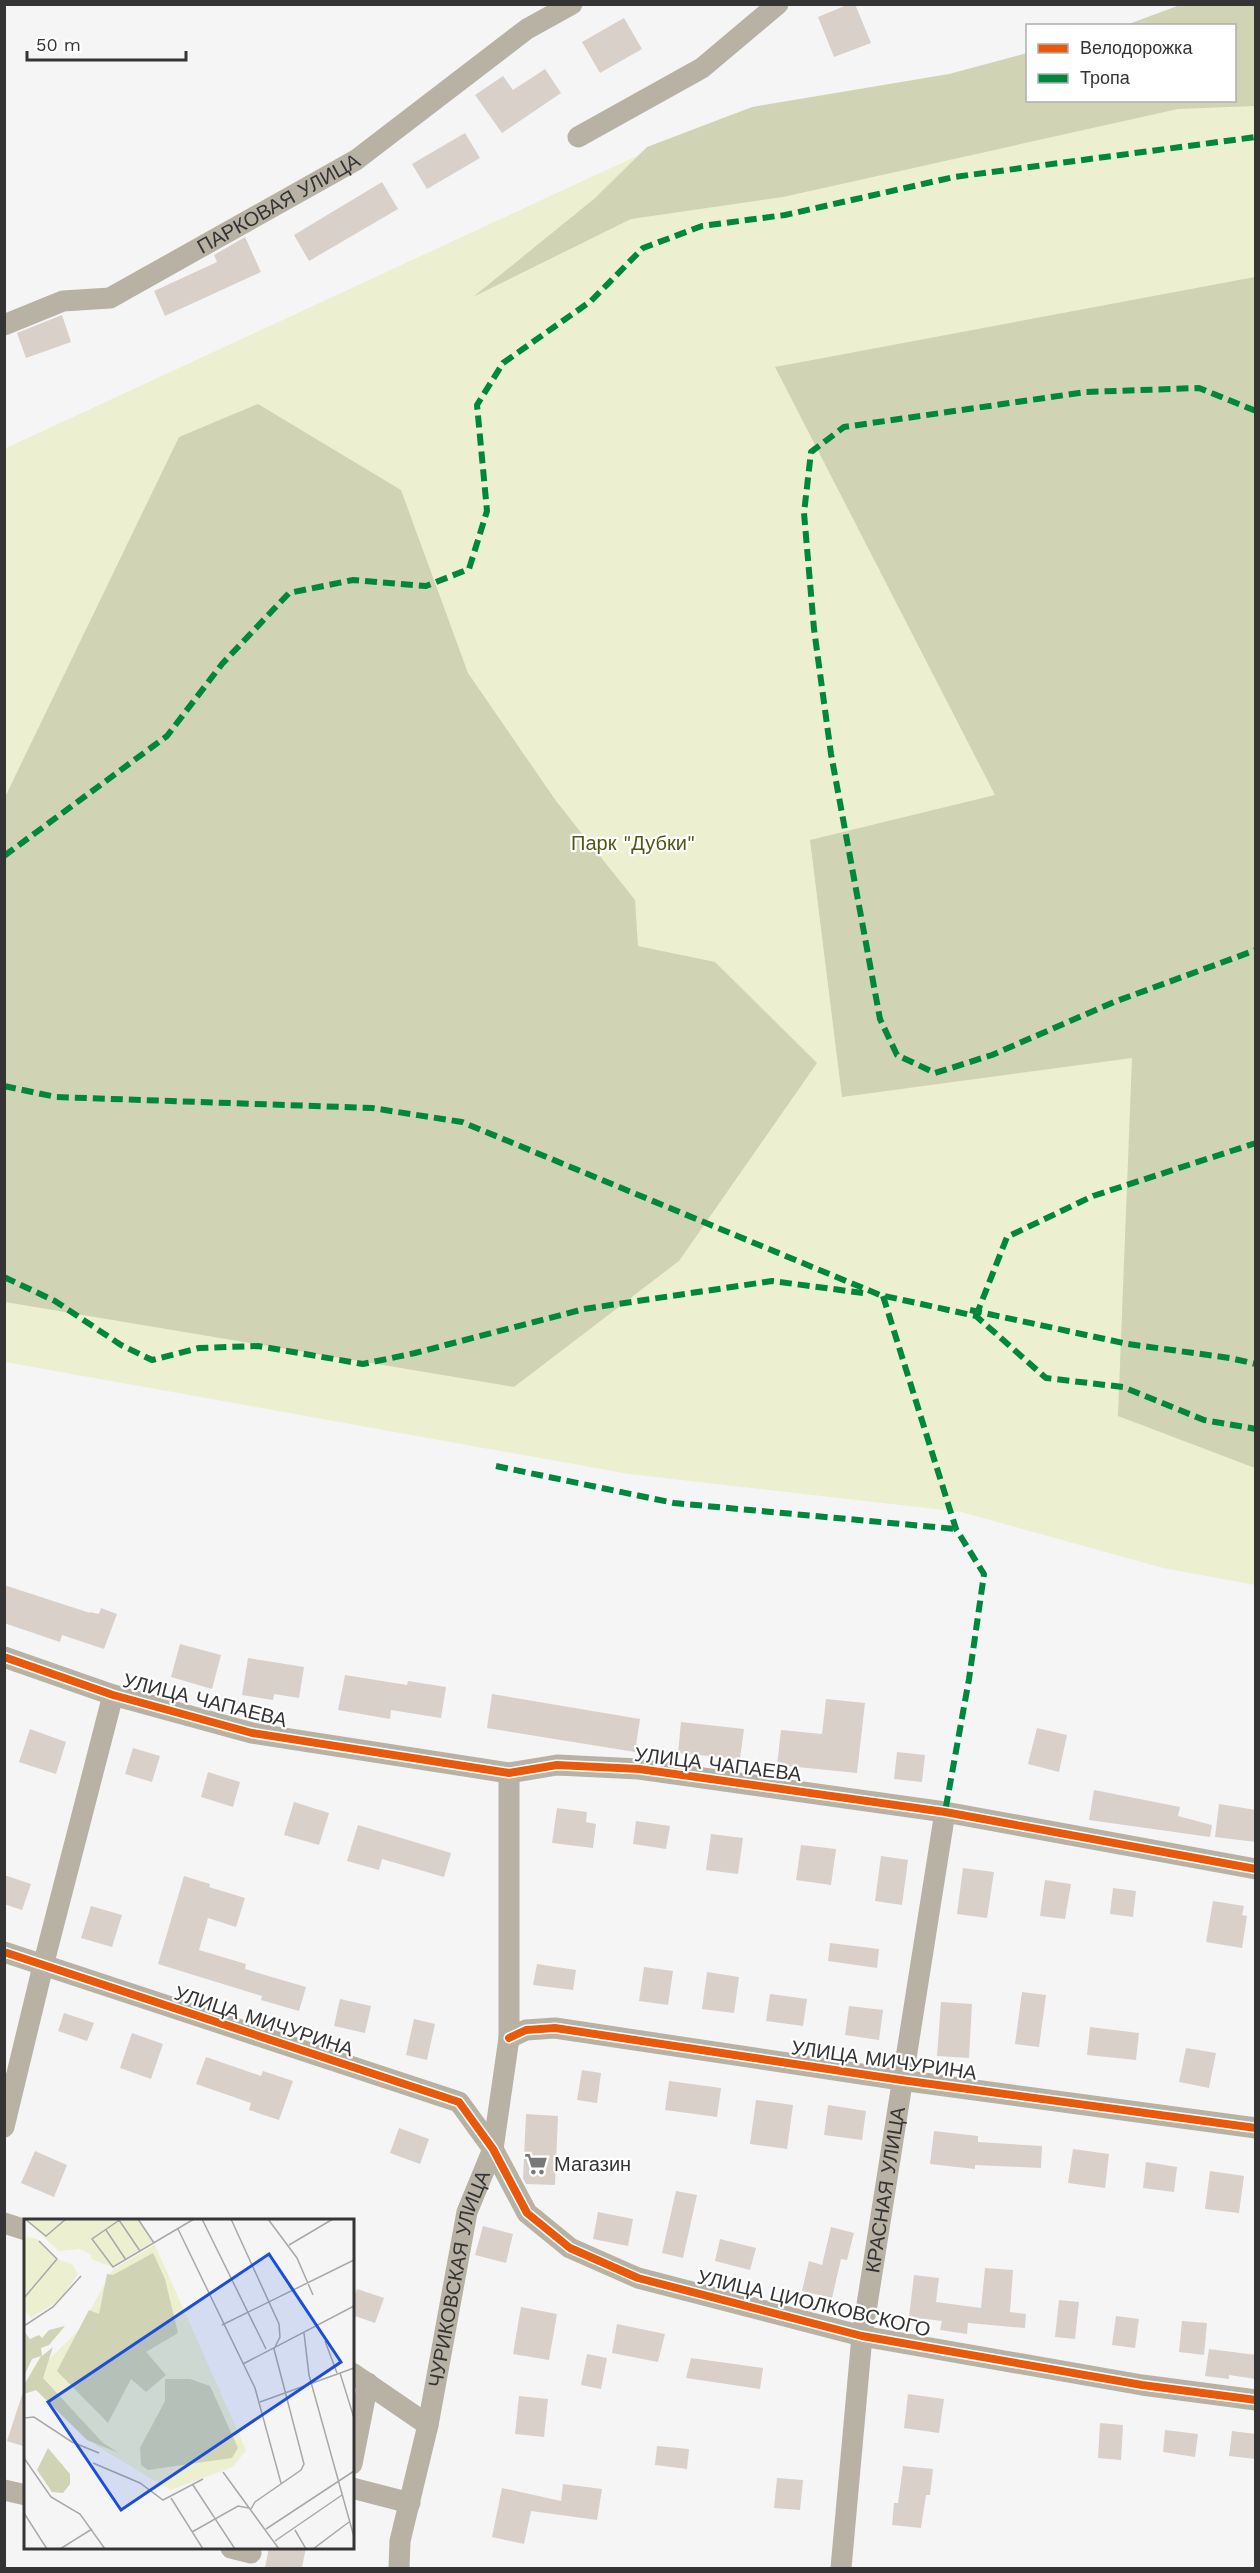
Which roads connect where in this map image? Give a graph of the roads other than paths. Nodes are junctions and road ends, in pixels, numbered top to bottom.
1 (572, 4) edge
2 (778, 4) edge
3 (578, 137) dead end
4 (4, 325) edge
5 (4, 1657) edge
6 (113, 1695) junction
7 (509, 1773) junction
8 (945, 1812) junction
9 (1256, 1869) edge
10 (4, 1952) edge
11 (43, 1966) junction
12 (508, 2038) junction
13 (901, 2080) junction
14 (4, 2127) edge
15 (1256, 2128) edge
16 (493, 2149) junction
17 (4, 2223) edge
18 (24, 2229) edge
19 (862, 2336) junction
20 (360, 2378) edge
21 (1256, 2400) edge
22 (428, 2425) junction
23 (354, 2442) edge
24 (354, 2489) edge
25 (4, 2490) edge
26 (24, 2495) edge
27 (410, 2503) junction
28 (399, 2568) edge
29 (841, 2568) edge

1 - 4 street, ПАРКОВАЯ УЛИЦА
2 - 3 street
5 - 6 street, УЛИЦА ЧАПАЕВА
6 - 7 street, УЛИЦА ЧАПАЕВА
6 - 11 street
7 - 8 street, УЛИЦА ЧАПАЕВА
7 - 12 street, ЧУРИКОВСКАЯ УЛИЦА
8 - 9 street, УЛИЦА ЧАПАЕВА
8 - 13 street, КРАСНАЯ УЛИЦА
10 - 11 street, УЛИЦА МИЧУРИНА
11 - 14 street
11 - 16 street, УЛИЦА МИЧУРИНА
12 - 13 street, УЛИЦА МИЧУРИНА
12 - 16 street, ЧУРИКОВСКАЯ УЛИЦА
13 - 15 street, УЛИЦА МИЧУРИНА
13 - 19 street, КРАСНАЯ УЛИЦА
16 - 19 street, УЛИЦА ЦИОЛКОВСКОГО
16 - 22 street, ЧУРИКОВСКАЯ УЛИЦА
17 - 18 street
19 - 21 street, УЛИЦА ЦИОЛКОВСКОГО
19 - 29 street, КРАСНАЯ УЛИЦА
20 - 22 street
20 - 23 street
22 - 27 street, ЧУРИКОВСКАЯ УЛИЦА
24 - 27 street
25 - 26 street
27 - 28 street, ЧУРИКОВСКАЯ УЛИЦА

